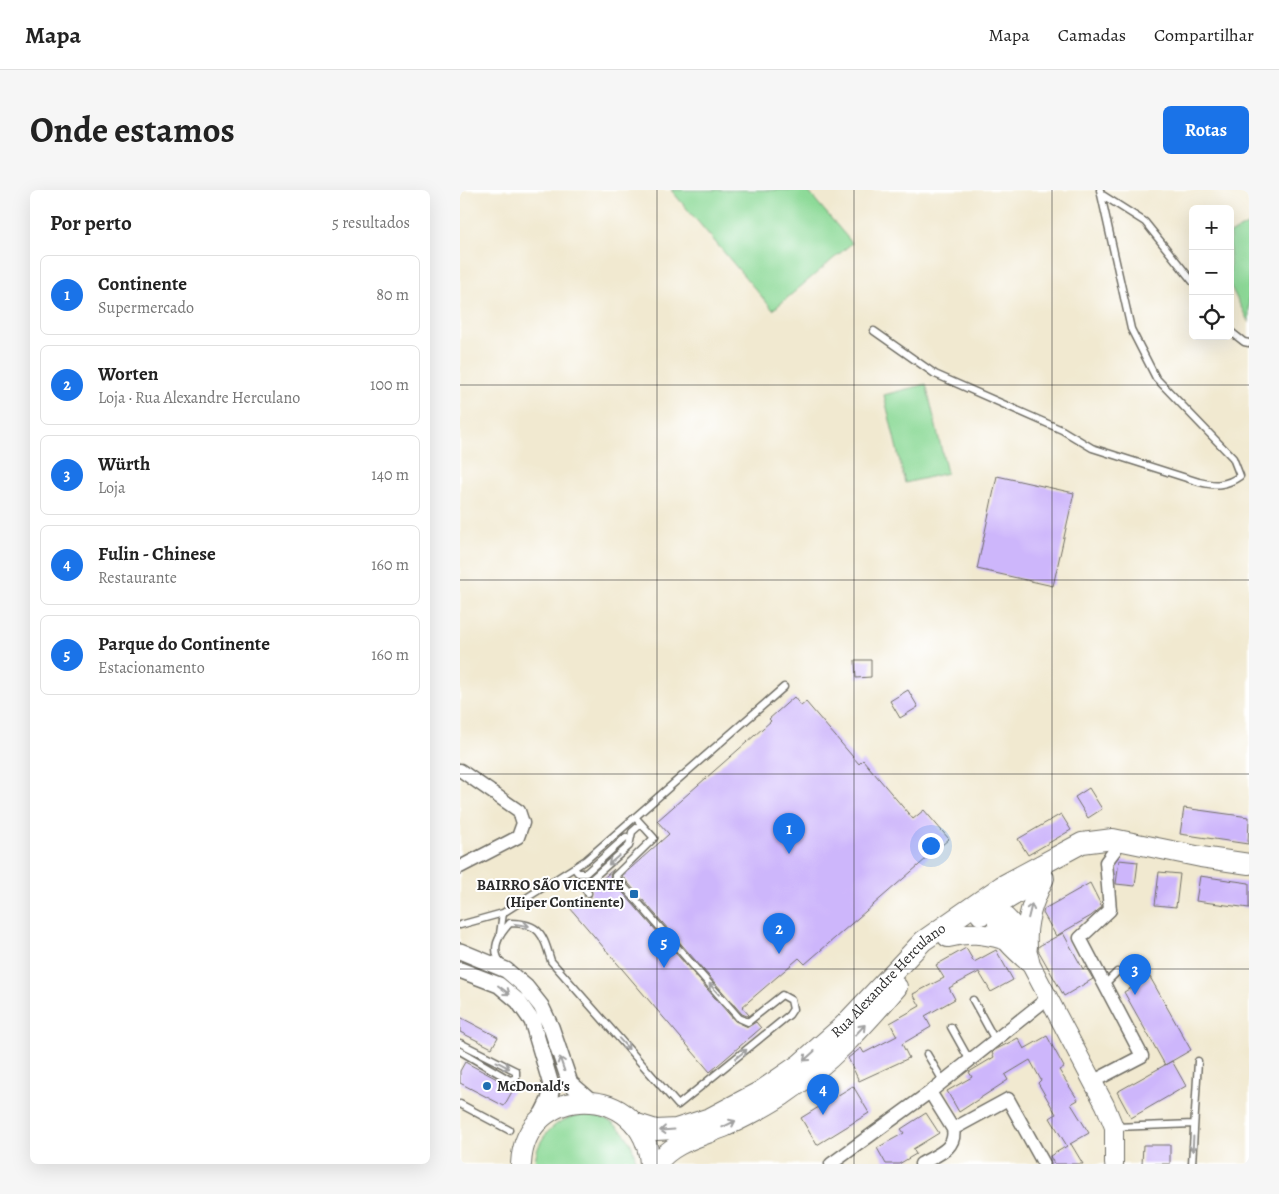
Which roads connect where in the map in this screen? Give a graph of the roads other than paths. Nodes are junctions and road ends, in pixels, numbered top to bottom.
1 (1101, 192) edge
2 (1189, 277) edge
3 (874, 332) dead end
4 (1234, 334) edge
5 (1246, 342) edge
6 (1249, 350) edge
7 (784, 687) dead end
8 (460, 770) edge
9 (635, 817) junction
10 (641, 824) junction
11 (626, 837) dead end
12 (1149, 846) junction
13 (1115, 850) junction
14 (1249, 864) edge
15 (460, 867) edge
16 (574, 868) junction
17 (1044, 878) junction
18 (588, 893) dead end
19 (991, 902) junction
20 (503, 913) junction
21 (460, 925) edge
22 (500, 934) junction
23 (948, 937) junction
24 (1003, 939) junction
25 (460, 951) edge
26 (1029, 956) junction
27 (460, 970) edge
28 (506, 970) junction
29 (1117, 972) dead end
30 (1104, 985) junction
31 (1048, 998) junction
32 (973, 1000) dead end
33 (950, 1027) dead end
34 (995, 1040) junction
35 (460, 1042) edge
36 (460, 1051) edge
37 (927, 1054) dead end
38 (970, 1060) junction
39 (1198, 1060) dead end
40 (943, 1081) junction
41 (1092, 1082) junction
42 (930, 1092) junction
43 (591, 1101) junction
44 (460, 1104) edge
45 (537, 1123) junction
46 (634, 1123) junction
47 (1194, 1124) junction
48 (1114, 1127) junction
49 (953, 1129) junction
50 (509, 1130) dead end
51 (519, 1162) edge
52 (650, 1164) edge
53 (657, 1164) edge
54 (831, 1164) edge
55 (921, 1164) edge
56 (1044, 1164) edge
57 (1114, 1164) edge
58 (1192, 1164) edge

1 - 2 lane
1 - 3 lane
4 - 5 lane
5 - 6 lane
7 - 9 lane
8 - 15 street
9 - 10 lane
9 - 16 lane
10 -> 18 lane
22 -> 10 lane
11 - 16 lane
12 - 13 main road, Rua Alexandre Herculano
12 - 14 main road, Rua Alexandre Herculano
12 - 19 main road, Rua Alexandre Herculano
13 - 17 main road, Rua Alexandre Herculano
13 - 30 street
16 - 20 lane
17 - 19 main road, Rua Alexandre Herculano
26 -> 17 main road
19 - 23 main road, Rua Alexandre Herculano
19 - 24 main road
19 - 26 main road
19 -> 46 main road, Rua Alexandre Herculano
20 - 21 lane
20 - 22 lane
22 - 28 lane
23 - 24 main road
53 -> 23 main road, Rua Alexandre Herculano
24 - 26 main road
25 - 28 street
26 - 31 main road
27 -> 45 street
43 -> 28 street
29 - 30 lane
30 - 41 street
31 - 34 street
31 - 41 main road
32 - 34 lane
33 - 38 lane
34 - 38 street
35 -> 36 lane
37 - 40 lane
38 - 40 street
39 - 47 lane
40 - 42 street
41 - 48 main road
42 - 49 street
42 - 54 street
43 - 45 main road
43 - 46 main road
44 - 50 lane
45 - 51 main road
46 - 52 main road
47 - 48 lane
47 -> 58 lane
48 - 57 main road
49 - 55 street
49 - 56 street

